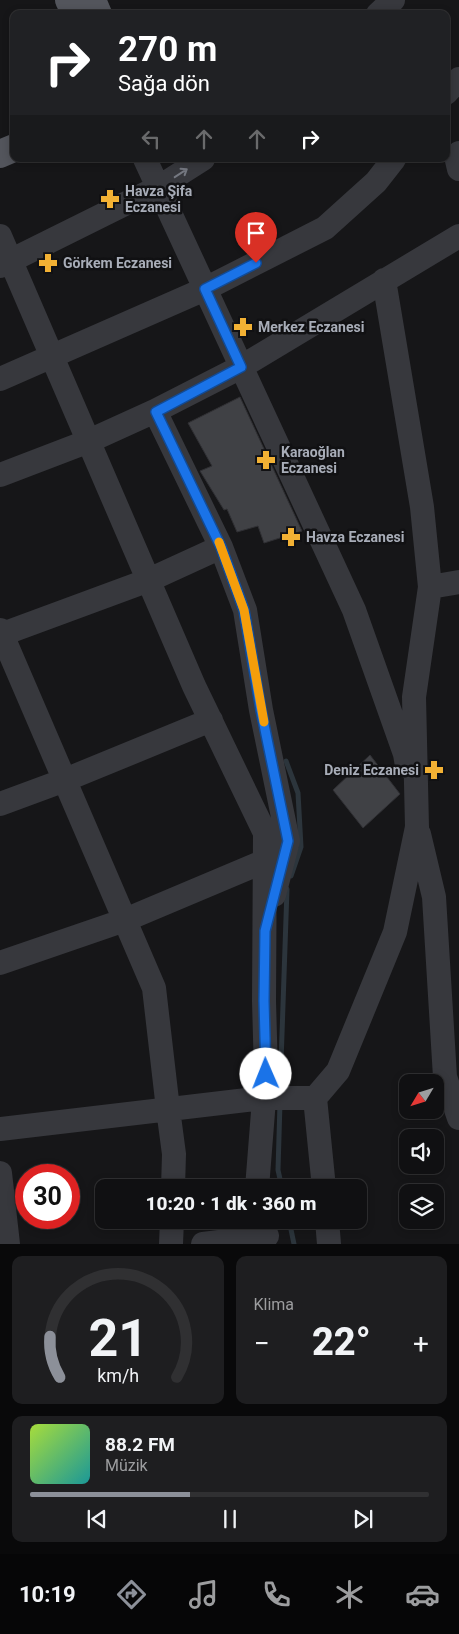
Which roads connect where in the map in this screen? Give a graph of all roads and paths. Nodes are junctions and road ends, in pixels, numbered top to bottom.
1 (393, 0) edge
2 (382, 10) edge
3 (459, 79) edge
4 (450, 89) edge
5 (459, 153) edge
6 (146, 162) edge
7 (152, 162) edge
8 (197, 162) edge
9 (392, 162) edge
10 (459, 169) edge
11 (159, 187) junction
12 (0, 236) edge
13 (459, 236) edge
14 (5, 263) edge
15 (384, 280) junction
16 (205, 289) junction
17 (52, 355) junction
18 (241, 367) junction
19 (0, 378) edge
20 (156, 412) junction
21 (89, 441) junction
22 (0, 475) edge
23 (221, 547) junction
24 (149, 580) junction
25 (459, 582) edge
26 (430, 587) junction
27 (1, 633) edge
28 (211, 720) junction
29 (65, 780) junction
30 (0, 804) edge
31 (418, 827) junction
32 (265, 861) junction
33 (125, 920) junction
34 (265, 931) junction
35 (0, 963) edge
36 (274, 1098) junction
37 (315, 1098) junction
38 (168, 1109) junction
39 (459, 1118) edge
40 (0, 1129) edge
41 (0, 1172) edge
42 (173, 1179) edge
43 (259, 1179) edge
44 (323, 1179) edge
45 (172, 1229) edge
46 (328, 1229) edge
47 (267, 1233) edge
48 (8, 1244) edge
49 (171, 1244) edge
50 (203, 1244) edge
51 (329, 1244) edge

1 - 2 street
3 - 4 street
5 - 10 street
6 - 11 street
7 - 11 street
11 -> 8 street
9 - 16 street
11 - 14 street
11 - 16 street
12 - 14 street
13 - 15 street
14 - 17 street
15 - 18 street
15 - 26 street
16 - 17 street
16 - 18 street
17 - 19 street
17 - 21 street
18 - 20 street
18 - 31 street
20 - 21 street
20 - 23 street
21 - 22 street
21 - 24 street
23 - 24 street
23 - 34 street
24 - 27 street
24 - 28 street
25 - 26 street
26 - 31 street
27 - 29 street
28 - 29 street
28 - 32 street
29 - 30 street
29 - 33 street
31 - 37 street
31 - 39 street
32 - 33 street
32 - 34 street
33 - 35 street
33 - 38 street
34 - 36 street
36 - 37 street
36 - 38 street
36 - 43 street
37 - 44 street
38 - 40 street
38 - 42 street
41 - 48 street
45 - 49 street
46 - 51 street
47 - 50 street

